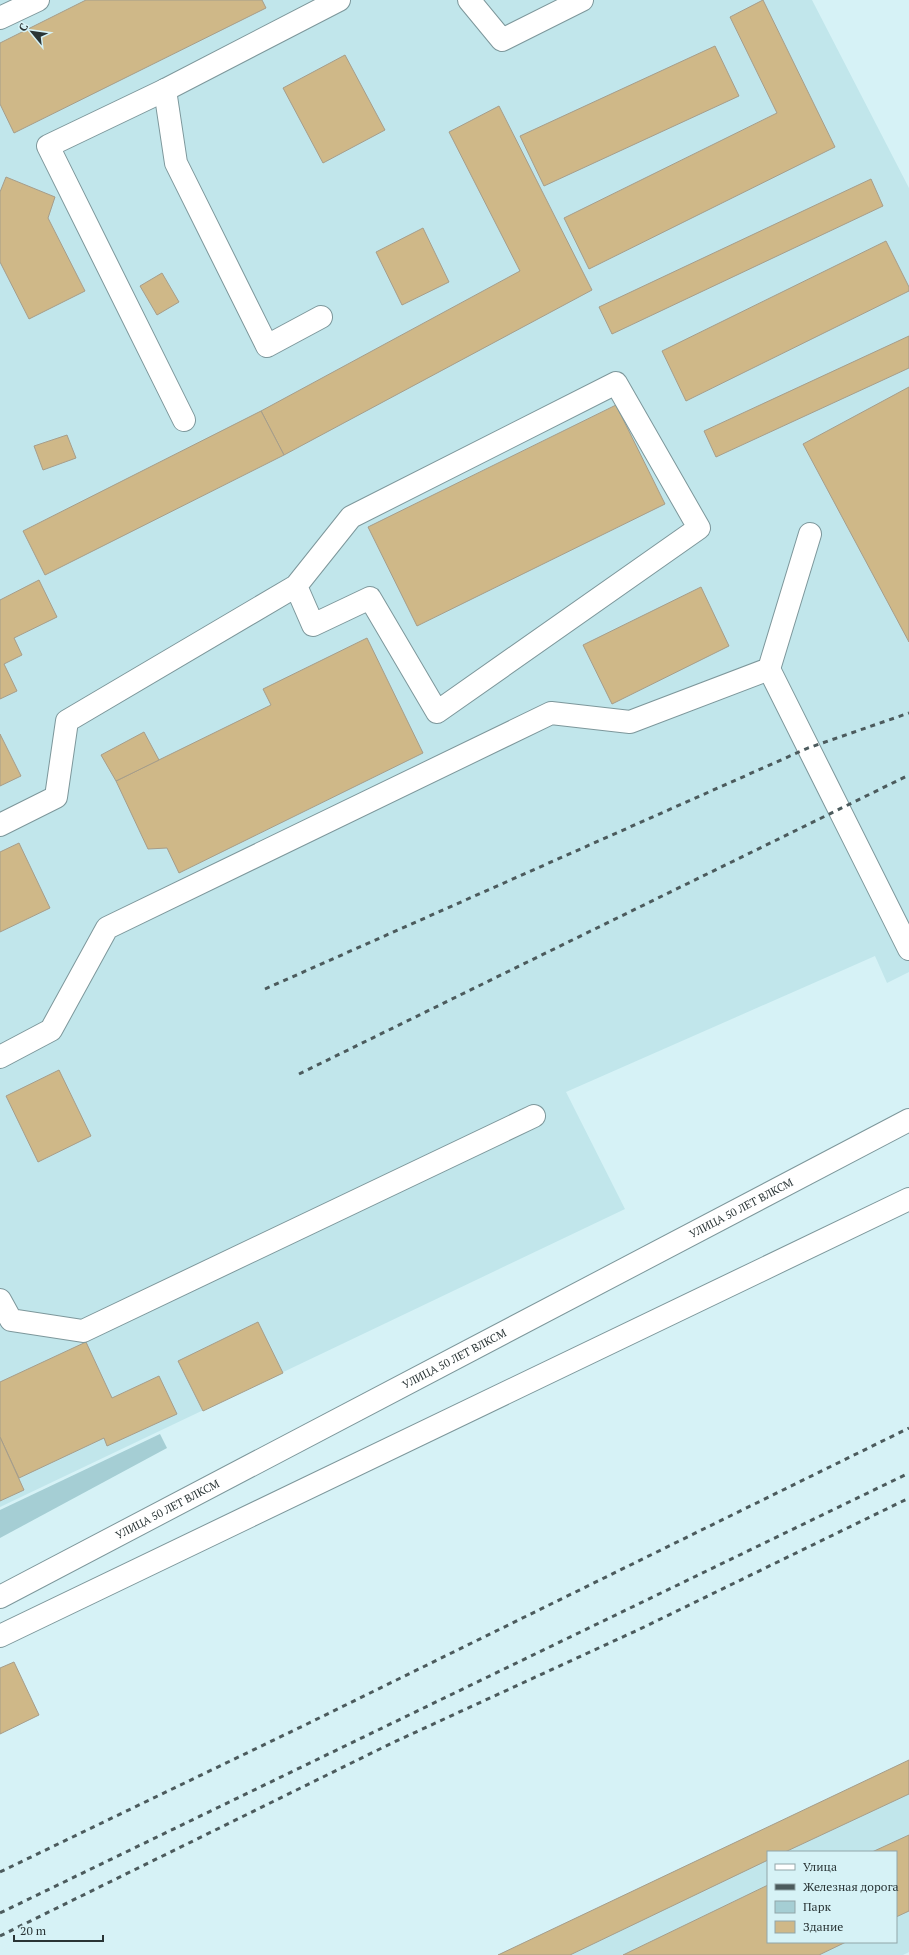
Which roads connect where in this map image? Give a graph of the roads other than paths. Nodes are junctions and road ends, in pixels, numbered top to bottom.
1 (38, 0) edge
2 (339, 0) edge
3 (469, 0) edge
4 (582, 0) edge
5 (0, 18) edge
6 (165, 90) junction
7 (321, 317) dead end
8 (184, 420) dead end
9 (810, 534) dead end
10 (296, 586) junction
11 (769, 669) junction
12 (0, 825) edge
13 (909, 949) edge
14 (0, 1057) edge
15 (534, 1116) dead end
16 (909, 1120) edge
17 (909, 1199) edge
18 (0, 1300) edge
19 (0, 1597) edge
20 (0, 1636) edge

1 - 5 street
2 - 6 street
3 - 4 street
6 - 7 street
6 - 8 street
9 - 11 street
10 - 10 street
10 - 12 street
11 - 13 street
11 - 14 street
15 - 18 street
16 - 19 street, УЛИЦА 50 ЛЕТ ВЛКСМ
17 - 20 street

